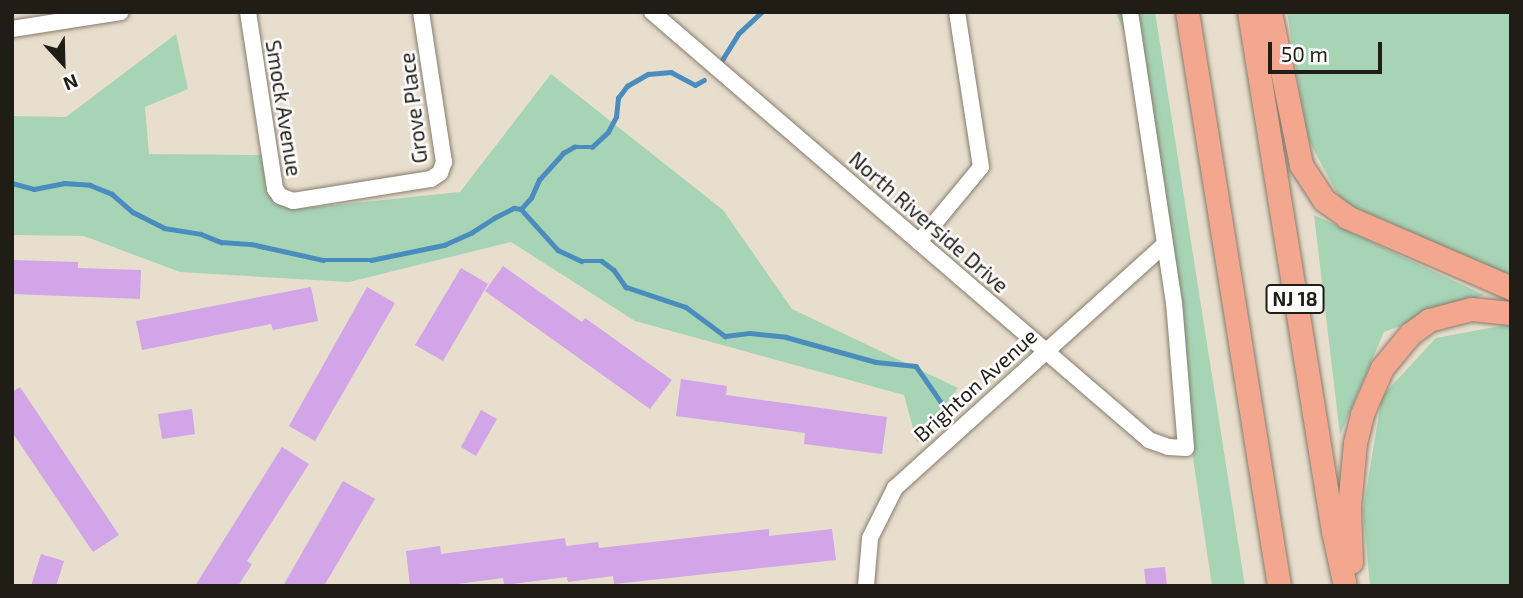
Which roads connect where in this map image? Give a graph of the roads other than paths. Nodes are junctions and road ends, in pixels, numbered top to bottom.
1 (121, 12) edge
2 (248, 12) edge
3 (421, 12) edge
4 (652, 12) edge
5 (957, 12) edge
6 (1130, 12) edge
7 (1187, 12) edge
8 (1249, 12) edge
9 (1270, 12) edge
10 (12, 29) edge
11 (293, 201) joint
12 (919, 242) junction
13 (1163, 246) junction
14 (1511, 288) edge
15 (1511, 313) edge
16 (1046, 350) junction
17 (866, 586) edge
18 (1279, 586) edge
19 (1345, 586) edge
20 (1351, 586) edge

1 - 10 street
2 - 11 street, Smock Avenue
3 - 11 street, Grove Place
4 - 12 street, North Riverside Drive
5 - 12 street
6 - 13 street
7 - 18 highway, NJ 18
8 - 19 highway, NJ 18
9 - 14 highway
12 - 16 street, North Riverside Drive
13 - 16 street, Brighton Avenue
13 - 16 street, North Riverside Drive
15 - 20 highway
16 - 17 street, Brighton Avenue

